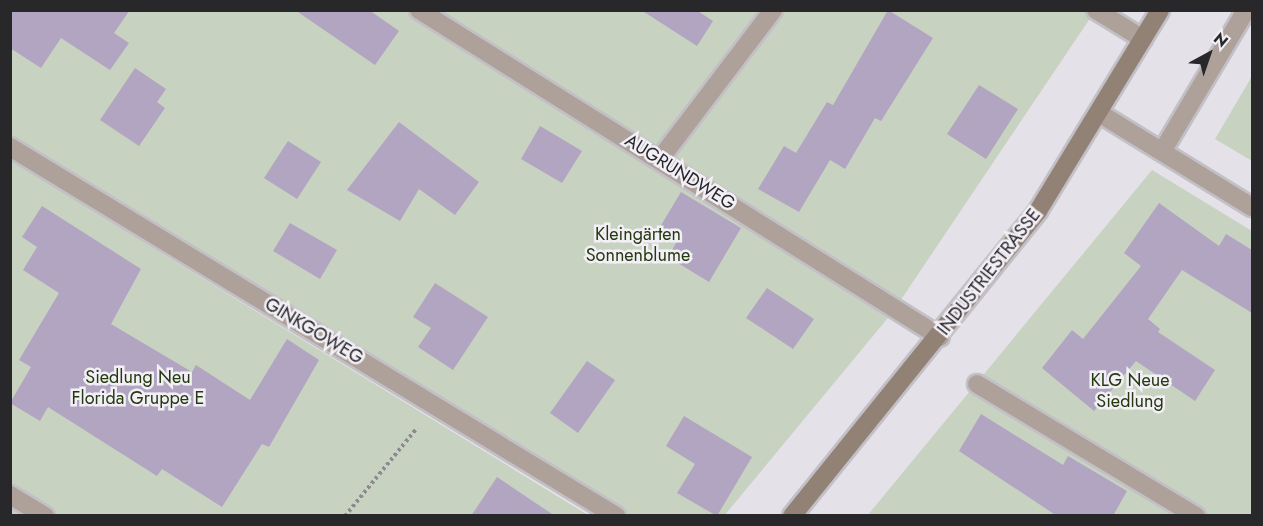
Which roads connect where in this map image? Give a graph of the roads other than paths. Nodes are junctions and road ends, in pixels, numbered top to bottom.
1 (419, 10) edge
2 (773, 10) edge
3 (1096, 10) edge
4 (1160, 10) edge
5 (1246, 10) edge
6 (1143, 39) junction
7 (1099, 113) junction
8 (10, 147) edge
9 (1163, 150) junction
10 (660, 159) junction
11 (1252, 207) edge
12 (940, 337) junction
13 (977, 384) dead end
14 (10, 495) edge
15 (45, 516) edge
16 (616, 516) edge
17 (792, 516) edge
18 (1196, 516) edge

1 - 10 lane, AUGRUNDWEG
2 - 10 lane
3 - 6 lane
4 - 6 street, INDUSTRIESTRASSE
5 - 9 lane
6 - 7 street, INDUSTRIESTRASSE
7 - 9 lane
7 - 12 street, INDUSTRIESTRASSE
8 - 16 lane, GINKGOWEG
9 - 11 lane
10 - 12 lane, AUGRUNDWEG
12 - 17 street, INDUSTRIESTRASSE
13 - 18 lane
14 - 15 lane

